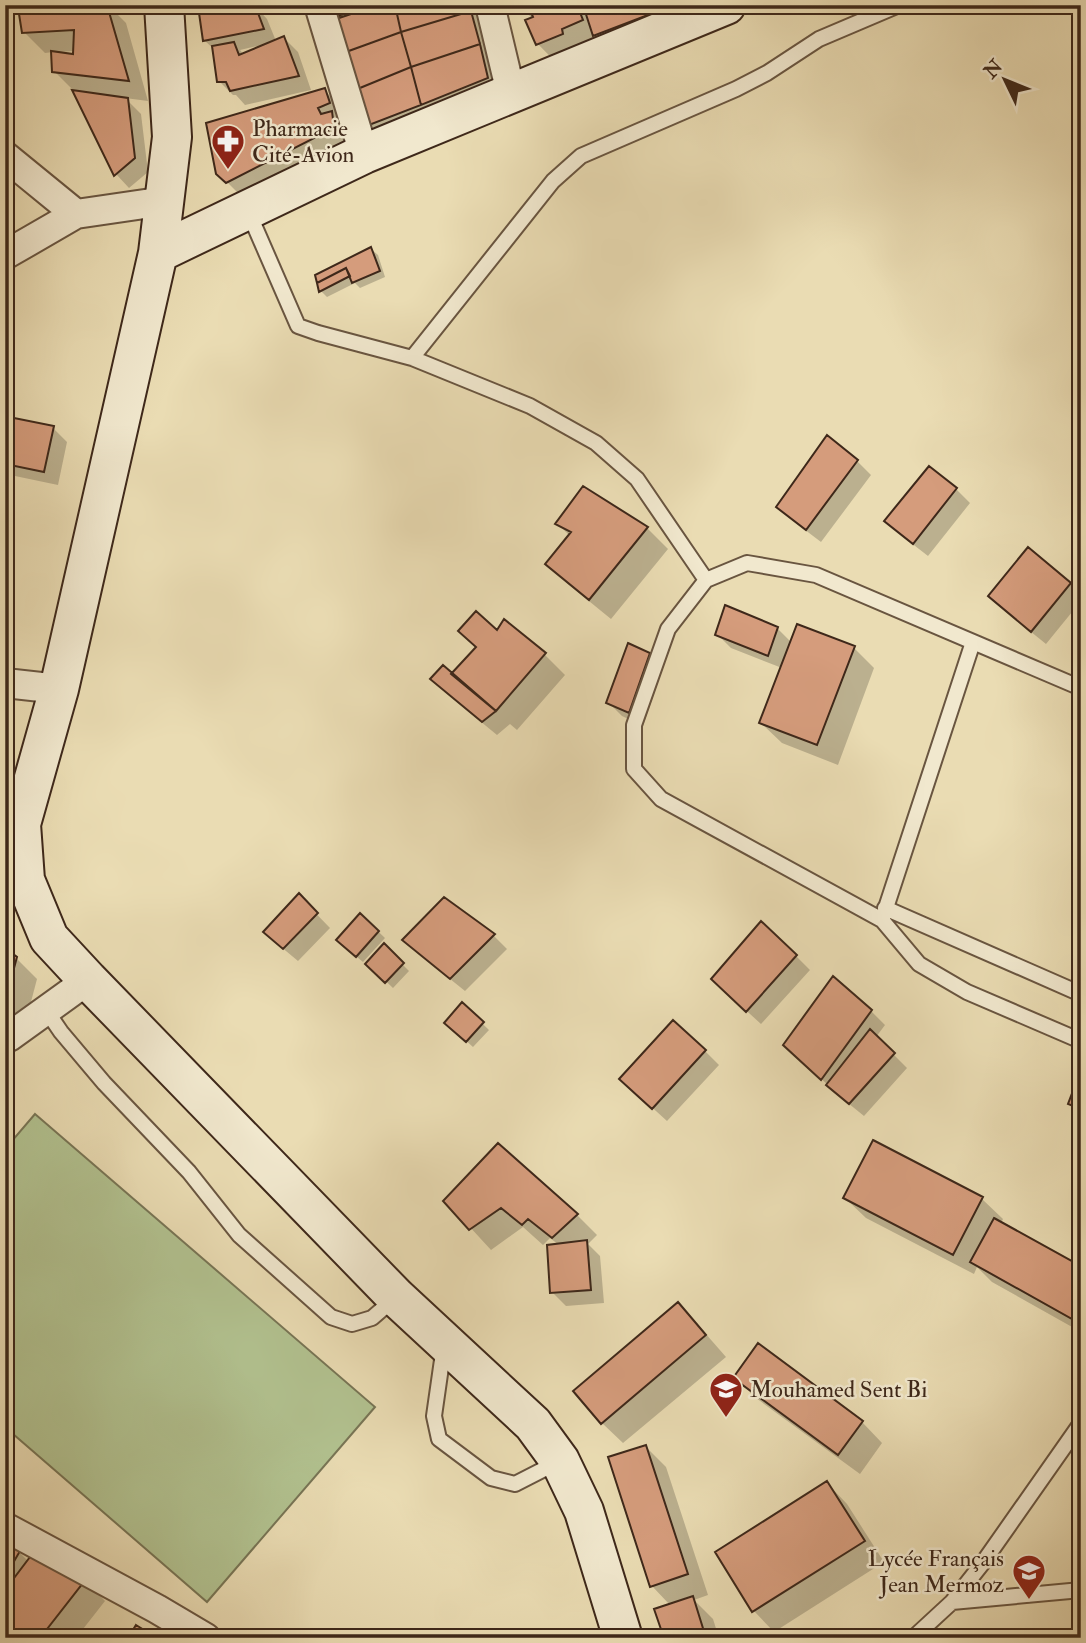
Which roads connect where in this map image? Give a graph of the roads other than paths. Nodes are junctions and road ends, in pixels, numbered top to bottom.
1 (164, 5) edge
2 (320, 5) edge
3 (490, 5) edge
4 (726, 5) edge
5 (899, 5) edge
6 (511, 93) junction
7 (364, 154) junction
8 (5, 156) edge
9 (165, 201) junction
10 (247, 210) junction
11 (76, 214) junction
12 (158, 253) junction
13 (5, 255) edge
14 (412, 358) junction
15 (706, 580) junction
16 (973, 642) junction
17 (5, 683) edge
18 (60, 688) junction
19 (1081, 688) edge
20 (884, 914) junction
21 (88, 980) junction
22 (1081, 994) edge
23 (46, 1010) junction
24 (7, 1039) edge
25 (1081, 1041) edge
26 (396, 1297) junction
27 (445, 1341) junction
28 (1081, 1423) edge
29 (560, 1461) junction
30 (5, 1527) edge
31 (1081, 1590) edge
32 (952, 1602) junction
33 (1081, 1637) edge
34 (206, 1638) edge
35 (623, 1638) edge
36 (913, 1638) edge
37 (1068, 1638) edge

1 - 9 street
2 - 7 street
3 - 6 street
4 - 6 street
5 - 14 lane
6 - 7 street
7 - 10 street
8 - 11 street
9 - 11 street
9 - 12 street
10 - 12 street
10 - 14 lane
11 - 13 street
12 - 18 street
14 - 15 lane
15 - 16 lane
15 - 20 lane
16 - 19 lane
16 - 20 lane
17 - 18 street
18 - 21 street
20 - 22 lane
20 - 25 lane
21 - 23 street
21 - 26 street
23 - 24 street
23 - 26 lane
26 - 27 street
27 - 29 street
27 - 29 lane
28 - 32 lane
29 - 35 street
30 - 34 street
31 - 32 lane
32 - 36 lane
33 - 37 lane

